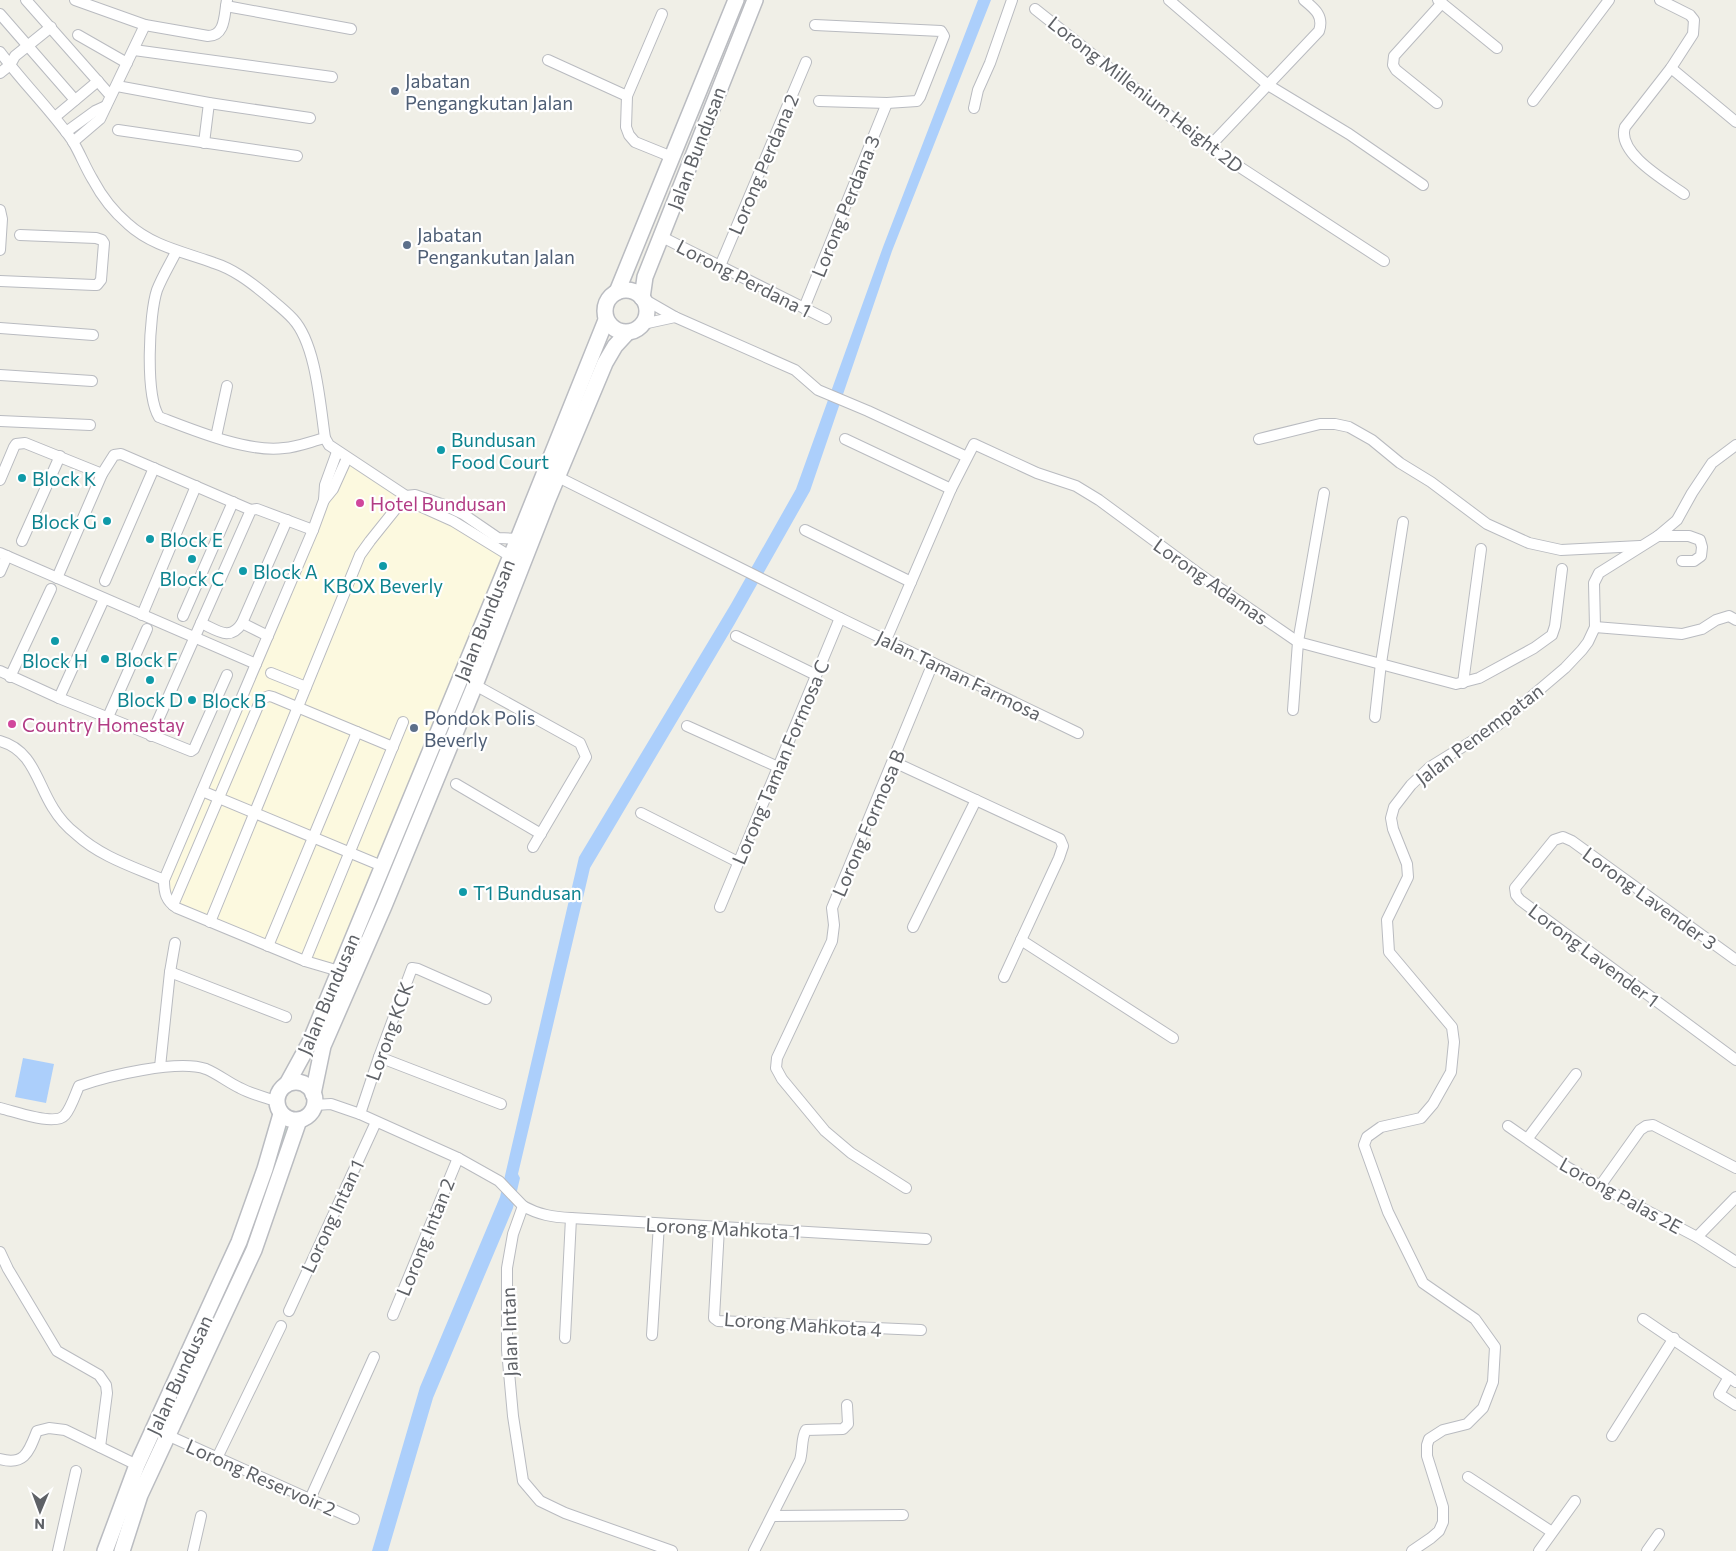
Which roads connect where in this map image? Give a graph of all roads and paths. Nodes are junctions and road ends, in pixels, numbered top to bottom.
1 (26, 0) edge
2 (75, 0) edge
3 (736, 0) edge
4 (755, 0) edge
5 (1012, 0) edge
6 (1169, 0) edge
7 (1304, 0) edge
8 (1609, 0) edge
9 (1660, 0) edge
10 (1440, 2) edge
11 (226, 3) edge
12 (1035, 8) dead end
13 (0, 14) edge
14 (662, 14) dead end
15 (145, 25) junction
16 (815, 25) dead end
17 (51, 27) junction
18 (351, 29) dead end
19 (78, 35) dead end
20 (28, 46) junction
21 (1497, 48) dead end
22 (134, 50) junction
23 (6, 58) edge
24 (548, 60) dead end
25 (806, 62) dead end
26 (127, 63) junction
27 (1671, 68) junction
28 (0, 73) edge
29 (332, 77) dead end
30 (98, 81) junction
31 (1268, 84) junction
32 (116, 86) junction
33 (110, 95) junction
34 (627, 96) junction
35 (75, 100) junction
36 (819, 101) dead end
37 (1533, 101) dead end
38 (209, 103) junction
39 (886, 103) junction
40 (1438, 103) dead end
41 (106, 106) junction
42 (974, 108) dead end
43 (55, 117) junction
44 (310, 118) dead end
45 (1736, 122) edge
46 (118, 130) dead end
47 (66, 132) junction
48 (73, 142) junction
49 (204, 143) junction
50 (1209, 147) junction
51 (296, 156) dead end
52 (672, 158) junction
53 (1423, 185) dead end
54 (1684, 194) dead end
55 (0, 210) edge
56 (20, 235) dead end
57 (662, 237) junction
58 (0, 250) edge
59 (176, 252) junction
60 (1384, 261) dead end
61 (720, 266) junction
62 (0, 281) edge
63 (617, 292) junction
64 (642, 298) junction
65 (804, 308) junction
66 (675, 317) junction
67 (826, 319) dead end
68 (606, 320) junction
69 (643, 324) junction
70 (0, 328) edge
71 (626, 333) junction
72 (93, 335) dead end
73 (0, 375) edge
74 (92, 381) dead end
75 (227, 386) dead end
76 (0, 421) edge
77 (90, 425) dead end
78 (216, 436) junction
79 (325, 438) junction
80 (845, 439) dead end
81 (1259, 439) dead end
82 (1736, 445) edge
83 (337, 452) junction
84 (60, 456) junction
85 (967, 457) junction
86 (347, 458) junction
87 (154, 468) junction
88 (102, 474) junction
89 (558, 476) junction
90 (0, 480) edge
91 (196, 486) junction
92 (951, 489) junction
93 (1324, 493) dead end
94 (406, 496) junction
95 (548, 499) junction
96 (324, 500) junction
97 (233, 502) junction
98 (251, 510) junction
99 (287, 520) junction
100 (1402, 522) dead end
101 (313, 530) junction
102 (805, 530) dead end
103 (1658, 536) junction
104 (518, 539) junction
105 (22, 541) dead end
106 (1642, 546) junction
107 (1481, 549) dead end
108 (4, 554) edge
109 (510, 556) junction
110 (1682, 561) dead end
111 (1562, 569) dead end
112 (0, 572) edge
113 (57, 578) junction
114 (105, 581) dead end
115 (911, 582) junction
116 (51, 589) dead end
117 (104, 599) junction
118 (142, 614) junction
119 (183, 616) dead end
120 (840, 618) junction
121 (1736, 620) edge
122 (201, 623) junction
123 (242, 624) junction
124 (1595, 627) junction
125 (147, 630) dead end
126 (268, 636) junction
127 (736, 636) dead end
128 (195, 637) junction
129 (886, 640) junction
130 (1298, 642) junction
131 (933, 663) junction
132 (1381, 663) junction
133 (256, 664) junction
134 (0, 671) edge
135 (271, 673) dead end
136 (227, 675) dead end
137 (816, 675) junction
138 (10, 677) junction
139 (1463, 683) junction
140 (475, 685) junction
141 (306, 687) junction
142 (59, 698) junction
143 (298, 708) junction
144 (1293, 710) dead end
145 (108, 717) junction
146 (1375, 718) dead end
147 (403, 722) dead end
148 (687, 726) dead end
149 (357, 732) junction
150 (1078, 732) dead end
151 (150, 736) junction
152 (0, 741) edge
153 (393, 747) junction
154 (894, 762) junction
155 (778, 767) junction
156 (456, 784) dead end
157 (202, 791) junction
158 (218, 797) junction
159 (976, 800) junction
160 (255, 812) junction
161 (641, 813) dead end
162 (541, 834) junction
163 (313, 837) junction
164 (1563, 837) joint
165 (533, 847) dead end
166 (351, 852) junction
167 (738, 862) junction
168 (382, 866) junction
169 (164, 880) junction
170 (173, 906) junction
171 (720, 907) dead end
172 (210, 922) junction
173 (913, 927) dead end
174 (1021, 940) junction
175 (176, 943) dead end
176 (268, 946) junction
177 (1736, 960) edge
178 (305, 961) junction
179 (339, 971) junction
180 (170, 972) junction
181 (1004, 977) dead end
182 (486, 999) dead end
183 (286, 1017) dead end
184 (1174, 1038) dead end
185 (379, 1057) junction
186 (1736, 1060) edge
187 (160, 1067) junction
188 (1576, 1074) dead end
189 (287, 1084) junction
190 (314, 1099) junction
191 (501, 1104) dead end
192 (0, 1108) edge
193 (279, 1108) junction
194 (360, 1114) junction
195 (299, 1120) junction
196 (376, 1122) junction
197 (1508, 1126) dead end
198 (1528, 1138) junction
199 (458, 1158) junction
200 (1736, 1168) edge
201 (1600, 1186) junction
202 (906, 1188) dead end
203 (1736, 1197) edge
204 (520, 1203) junction
205 (571, 1218) junction
206 (660, 1224) junction
207 (720, 1228) junction
208 (1697, 1237) junction
209 (926, 1239) dead end
210 (0, 1252) edge
211 (1736, 1262) edge
212 (289, 1310) dead end
213 (393, 1315) dead end
214 (1643, 1319) dead end
215 (281, 1326) dead end
216 (921, 1330) dead end
217 (652, 1335) dead end
218 (565, 1338) dead end
219 (1674, 1338) junction
220 (374, 1357) dead end
221 (1733, 1380) edge
222 (847, 1405) dead end
223 (1736, 1405) edge
224 (167, 1435) junction
225 (1612, 1436) dead end
226 (100, 1447) junction
227 (217, 1458) junction
228 (0, 1459) edge
229 (137, 1465) junction
230 (76, 1471) dead end
231 (1468, 1476) dead end
232 (310, 1499) junction
233 (1575, 1501) dead end
234 (903, 1515) dead end
235 (201, 1516) dead end
236 (773, 1516) junction
237 (354, 1520) dead end
238 (1552, 1532) junction
239 (1659, 1534) dead end
240 (58, 1551) edge
241 (106, 1551) edge
242 (122, 1551) edge
243 (193, 1551) edge
244 (672, 1551) edge
245 (754, 1551) edge
246 (1412, 1551) edge
247 (1539, 1551) edge
248 (1647, 1551) edge

1 - 17 street
2 - 15 street
3 - 52 main road, Jalan Bundusan
4 - 57 main road, Jalan Bundusan
5 - 42 street
6 - 31 street
7 - 31 street
8 - 37 street
9 - 27 street
10 - 21 street
10 - 40 street
11 - 15 street
11 - 18 street
12 - 50 street, Lorong Millenium Height 2D
13 - 20 street
14 - 34 street
15 - 22 street
16 - 39 street
17 - 20 street
17 - 30 street
19 - 26 street
20 - 23 street
20 - 35 street
22 - 26 street
22 - 29 street
23 - 28 street
23 - 43 street
24 - 34 street
25 - 61 street, Lorong Perdana 2
26 - 32 street
27 - 45 street
27 - 54 street
30 - 33 street
30 - 35 street
31 - 50 street
31 - 53 street
32 - 33 street
32 - 38 street
33 - 41 street
34 - 52 street
35 - 43 street
36 - 39 street
38 - 44 street
38 - 49 street
39 - 65 street, Lorong Perdana 3
41 - 47 street
41 - 48 street
43 - 47 street
46 - 49 street
47 - 48 street
48 - 59 street
49 - 51 street
50 - 60 street, Lorong Millenium Height 2D
52 - 63 main road, Jalan Bundusan
55 - 58 street
56 - 62 street
57 - 61 street, Lorong Perdana 1
57 - 64 main road, Jalan Bundusan
59 - 78 street
59 - 79 street
61 - 65 street, Lorong Perdana 1
63 - 64 main road
63 - 68 main road, Jalan Bundusan
64 - 66 street
64 - 69 main road, Jalan Bundusan
65 - 67 street, Lorong Perdana 1
66 - 69 street
66 - 85 street
68 - 71 main road
68 - 104 main road, Jalan Bundusan
69 - 71 main road, Jalan Bundusan
70 - 72 street
71 - 89 main road, Jalan Bundusan
73 - 74 street
75 - 78 street
76 - 77 street
78 - 79 street
79 - 83 street
80 - 92 street
81 - 106 street
82 - 103 street
83 - 86 street
83 - 96 street
84 - 88 street
84 - 90 street
84 - 105 street
85 - 92 street
85 - 130 street, Lorong Adamas
86 - 94 street
86 - 96 street
87 - 88 street
87 - 91 street
87 - 114 street
88 - 113 street
89 - 95 main road, Jalan Bundusan
89 - 120 street, Jalan Taman Farmosa
91 - 97 street
91 - 118 street
92 - 115 street
93 - 130 street
94 - 104 street
94 - 109 street
94 - 141 street
95 - 109 main road
95 - 140 main road, Jalan Bundusan
96 - 101 street
97 - 98 street
97 - 119 street
98 - 99 street
98 - 122 street
99 - 101 street
99 - 123 street
100 - 132 street
101 - 126 street
102 - 115 street
103 - 106 street
103 - 110 street
104 - 109 main road, Jalan Bundusan
106 - 124 street
107 - 139 street
108 - 112 street
108 - 113 street
109 - 168 main road, Jalan Bundusan
111 - 139 street
113 - 117 street
115 - 129 street
116 - 138 street
117 - 118 street
117 - 142 street
118 - 128 street
120 - 129 street, Jalan Taman Farmosa
120 - 137 street, Lorong Taman Formosa C
121 - 124 street
122 - 123 street
122 - 128 street
123 - 126 street
124 - 246 street, Jalan Penempatan
125 - 145 street
126 - 133 street
127 - 137 street
128 - 133 street
128 - 151 street
129 - 131 street, Jalan Taman Farmosa
130 - 132 street, Lorong Adamas
130 - 144 street
131 - 150 street, Jalan Taman Farmosa
131 - 154 street, Lorong Formosa B
132 - 139 street, Lorong Adamas
132 - 146 street
133 - 157 street
134 - 138 street
135 - 141 street
136 - 151 street
137 - 155 street, Lorong Taman Formosa C
138 - 142 street
140 - 162 street
140 - 190 main road, Jalan Bundusan
141 - 143 street
142 - 145 street
143 - 149 street
143 - 158 street
143 - 160 street
145 - 151 street
147 - 153 street
148 - 155 street
149 - 153 street
149 - 163 street
152 - 169 street
153 - 166 street
154 - 159 street
154 - 202 street, Lorong Formosa B
155 - 167 street, Lorong Taman Formosa C
156 - 162 street
157 - 158 street
157 - 169 street
158 - 160 street
158 - 170 street
159 - 173 street
159 - 174 street
160 - 163 street
160 - 172 street
161 - 167 street
162 - 165 street
163 - 166 street
163 - 176 street
164 - 177 street, Lorong Lavender 3
164 - 186 street, Lorong Lavender 1
166 - 168 street
166 - 178 street
167 - 171 street, Lorong Taman Formosa C
168 - 179 main road, Jalan Bundusan
169 - 170 street
170 - 172 street
172 - 176 street
174 - 181 street
174 - 184 street
175 - 180 street
176 - 178 street
178 - 179 street
179 - 189 main road, Jalan Bundusan
180 - 183 street
180 - 187 street
182 - 185 street, Lorong KCK
185 - 191 street
185 - 194 street, Lorong KCK
187 - 192 street
187 - 193 street
188 - 198 street
189 - 190 main road
189 - 193 main road
190 - 194 street
190 - 195 main road
193 - 195 main road
193 - 229 main road, Jalan Bundusan
194 - 196 street
195 - 224 main road, Jalan Bundusan
196 - 199 street
196 - 212 street, Lorong Intan 1
197 - 198 street, Lorong Palas 2E
198 - 201 street, Lorong Palas 2E
199 - 204 street
199 - 213 street, Lorong Intan 2
200 - 201 street
201 - 208 street, Lorong Palas 2E
203 - 208 street
204 - 205 street, Lorong Mahkota 1
204 - 244 street, Jalan Intan
205 - 206 street, Lorong Mahkota 1
205 - 218 street
206 - 207 street, Lorong Mahkota 1
206 - 217 street
207 - 209 street, Lorong Mahkota 1
207 - 216 street, Lorong Mahkota 4
208 - 211 street, Lorong Palas 2E
210 - 226 street
214 - 219 street
215 - 227 street
219 - 221 street
219 - 225 street
220 - 232 street
221 - 223 street
222 - 236 street
224 - 227 street, Lorong Reservoir 2
224 - 242 main road, Jalan Bundusan
226 - 228 street
226 - 229 street
227 - 232 street, Lorong Reservoir 2
229 - 241 main road, Jalan Bundusan
230 - 240 street
231 - 238 street
232 - 237 street, Lorong Reservoir 2
233 - 238 street
234 - 236 street
235 - 243 street
236 - 245 street
238 - 247 street
239 - 248 street

